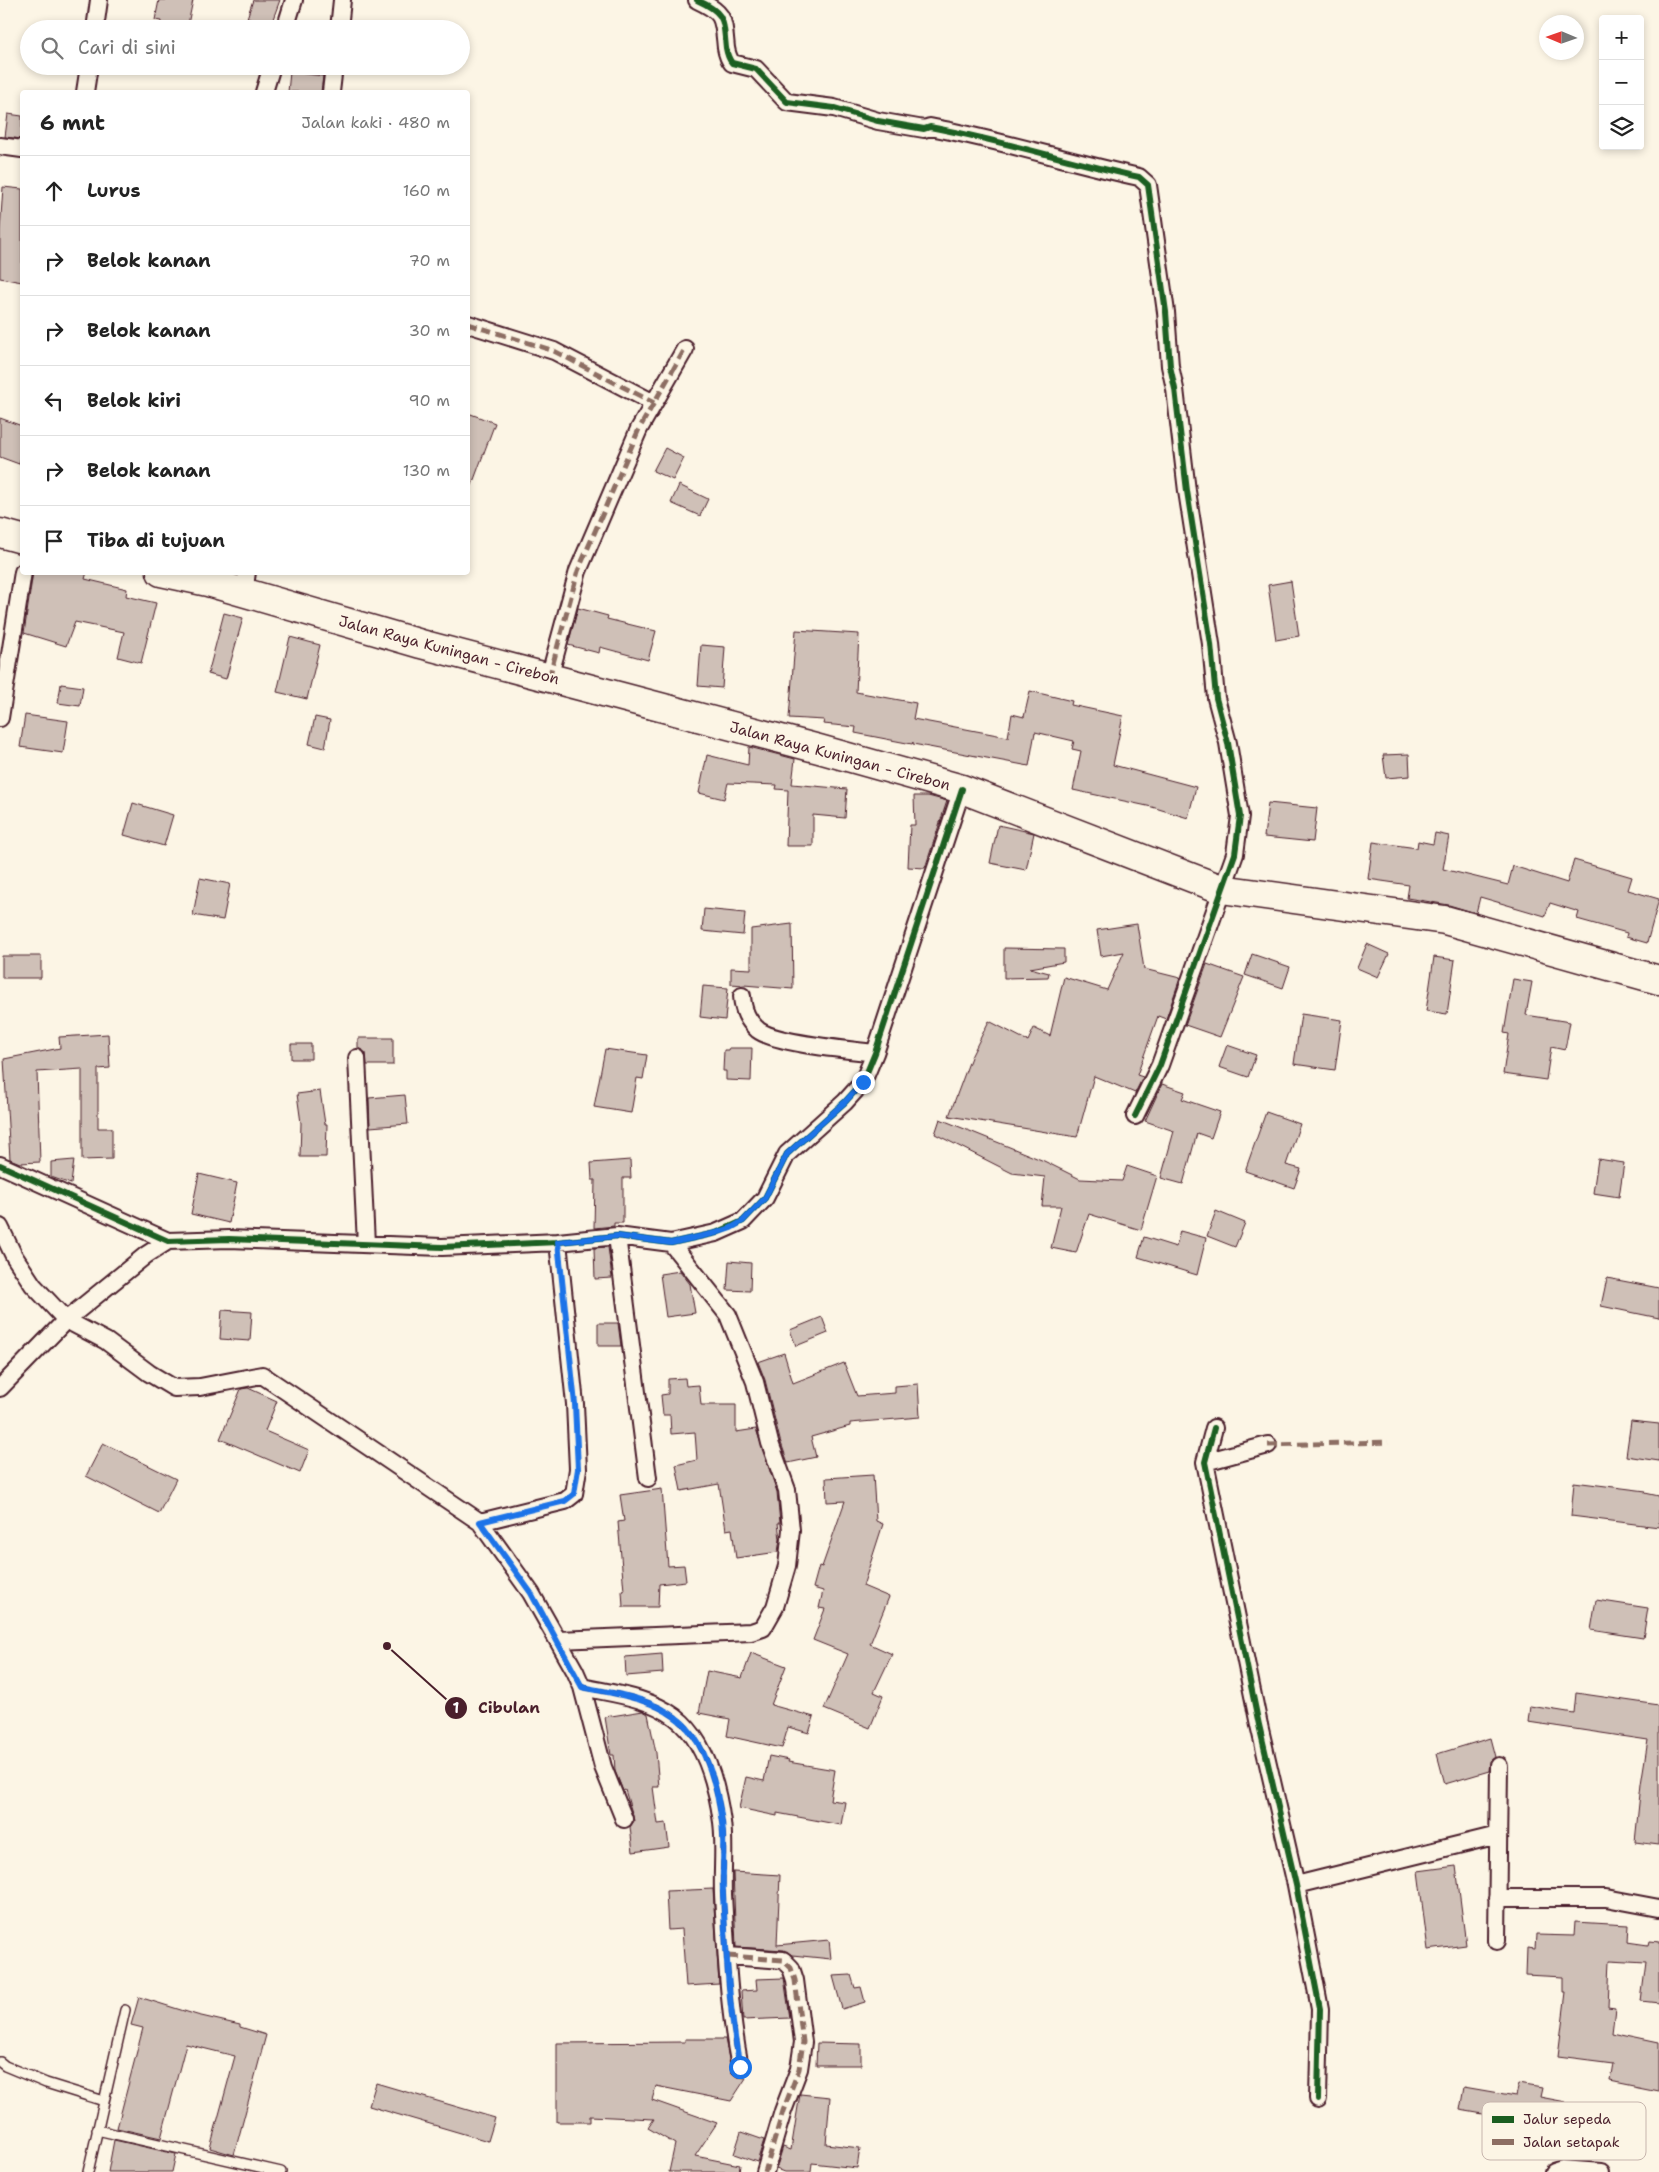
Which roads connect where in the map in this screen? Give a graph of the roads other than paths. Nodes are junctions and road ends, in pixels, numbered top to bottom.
1 (99, 0) edge
2 (294, 0) edge
3 (342, 0) edge
4 (697, 0) edge
5 (96, 20) edge
6 (287, 20) edge
7 (340, 20) edge
8 (88, 75) edge
9 (269, 75) edge
10 (333, 75) edge
11 (85, 90) edge
12 (265, 90) edge
13 (331, 90) edge
14 (0, 146) edge
15 (20, 149) edge
16 (470, 325) edge
17 (685, 349) dead end
18 (654, 403) junction
19 (0, 533) edge
20 (20, 538) edge
21 (23, 575) edge
22 (177, 575) edge
23 (204, 579) edge
24 (246, 583) edge
25 (549, 678) junction
26 (0, 718) edge
27 (962, 789) junction
28 (1222, 889) junction
29 (1659, 980) edge
30 (742, 996) dead end
31 (876, 1053) junction
32 (357, 1058) dead end
33 (1135, 1116) dead end
34 (0, 1165) edge
35 (0, 1227) edge
36 (617, 1236) junction
37 (168, 1241) junction
38 (558, 1242) junction
39 (671, 1243) junction
40 (366, 1244) junction
41 (66, 1320) junction
42 (0, 1388) edge
43 (1214, 1428) dead end
44 (1268, 1445) dead end
45 (1205, 1462) junction
46 (648, 1478) dead end
47 (480, 1522) junction
48 (558, 1640) junction
49 (582, 1687) junction
50 (1499, 1766) dead end
51 (624, 1819) dead end
52 (1498, 1835) junction
53 (1296, 1885) junction
54 (1497, 1898) junction
55 (1659, 1908) edge
56 (1497, 1941) dead end
57 (728, 1956) junction
58 (125, 2010) dead end
59 (0, 2062) edge
60 (740, 2067) dead end
61 (1318, 2099) dead end
62 (104, 2101) junction
63 (97, 2130) junction
64 (88, 2172) edge
65 (281, 2172) edge
66 (765, 2172) edge
67 (1553, 2172) edge
68 (1601, 2172) edge

1 - 5 street
2 - 6 street
3 - 7 street
4 - 28 street
8 - 11 street
9 - 12 street
10 - 13 street
14 - 15 street
16 - 18 street
17 - 18 street
18 - 25 street
19 - 20 highway
21 - 26 street
22 - 23 highway, Jalan Raya Kuningan - Cirebon
23 - 24 highway, Jalan Raya Kuningan - Cirebon
24 - 25 highway, Jalan Raya Kuningan - Cirebon
25 - 27 highway, Jalan Raya Kuningan - Cirebon
27 - 28 highway, Jalan Raya Kuningan - Cirebon
27 - 31 street
28 - 29 highway, Jalan Raya Kuningan - Cirebon
28 - 33 street
30 - 31 street
31 - 39 street
32 - 40 street
34 - 37 street
35 - 41 street
36 - 38 street
36 - 39 street
36 - 46 street
37 - 40 street
37 - 41 street
38 - 40 street
38 - 47 street
39 - 48 street
41 - 42 street
41 - 47 street
43 - 45 street
44 - 45 street
45 - 53 street
47 - 48 street
48 - 49 street
49 - 51 street
49 - 57 street
50 - 52 street
52 - 53 street
52 - 54 street
53 - 61 street
54 - 55 street
54 - 56 street
57 - 60 street
57 - 66 street
58 - 62 lane
59 - 62 lane
62 - 63 lane
63 - 64 lane
63 - 65 lane
67 - 68 street

